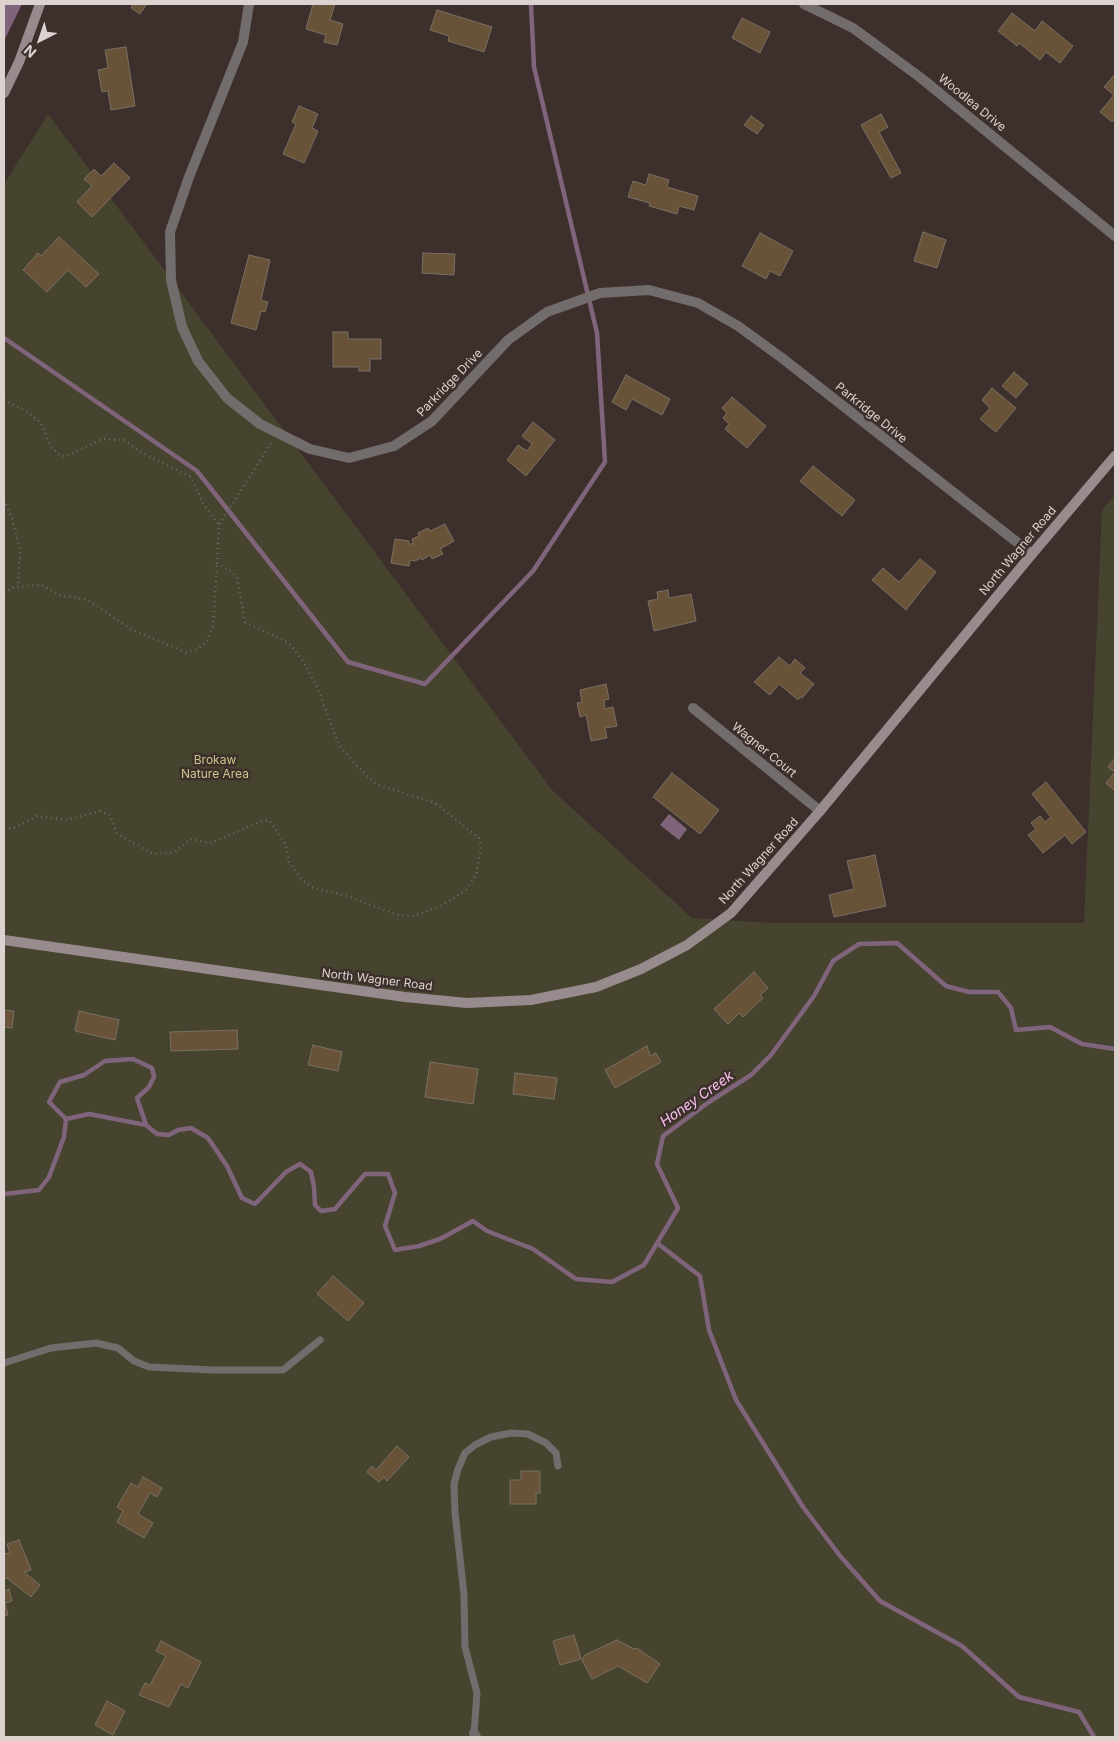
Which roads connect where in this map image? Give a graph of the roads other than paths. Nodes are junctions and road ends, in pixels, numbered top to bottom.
1 (40, 4) edge
2 (249, 4) edge
3 (804, 4) edge
4 (4, 93) edge
5 (1115, 236) edge
6 (1115, 456) edge
7 (1032, 554) junction
8 (693, 708) dead end
9 (820, 811) junction
10 (4, 940) edge
11 (320, 1340) dead end
12 (4, 1363) edge
13 (558, 1466) dead end
14 (475, 1735) edge

1 - 4 street
2 - 7 street, Parkridge Drive
3 - 5 street, Woodlea Drive
6 - 7 street, North Wagner Road
7 - 9 street, North Wagner Road
8 - 9 street, Wagner Court
9 - 10 street, North Wagner Road
11 - 12 lane
13 - 14 lane

